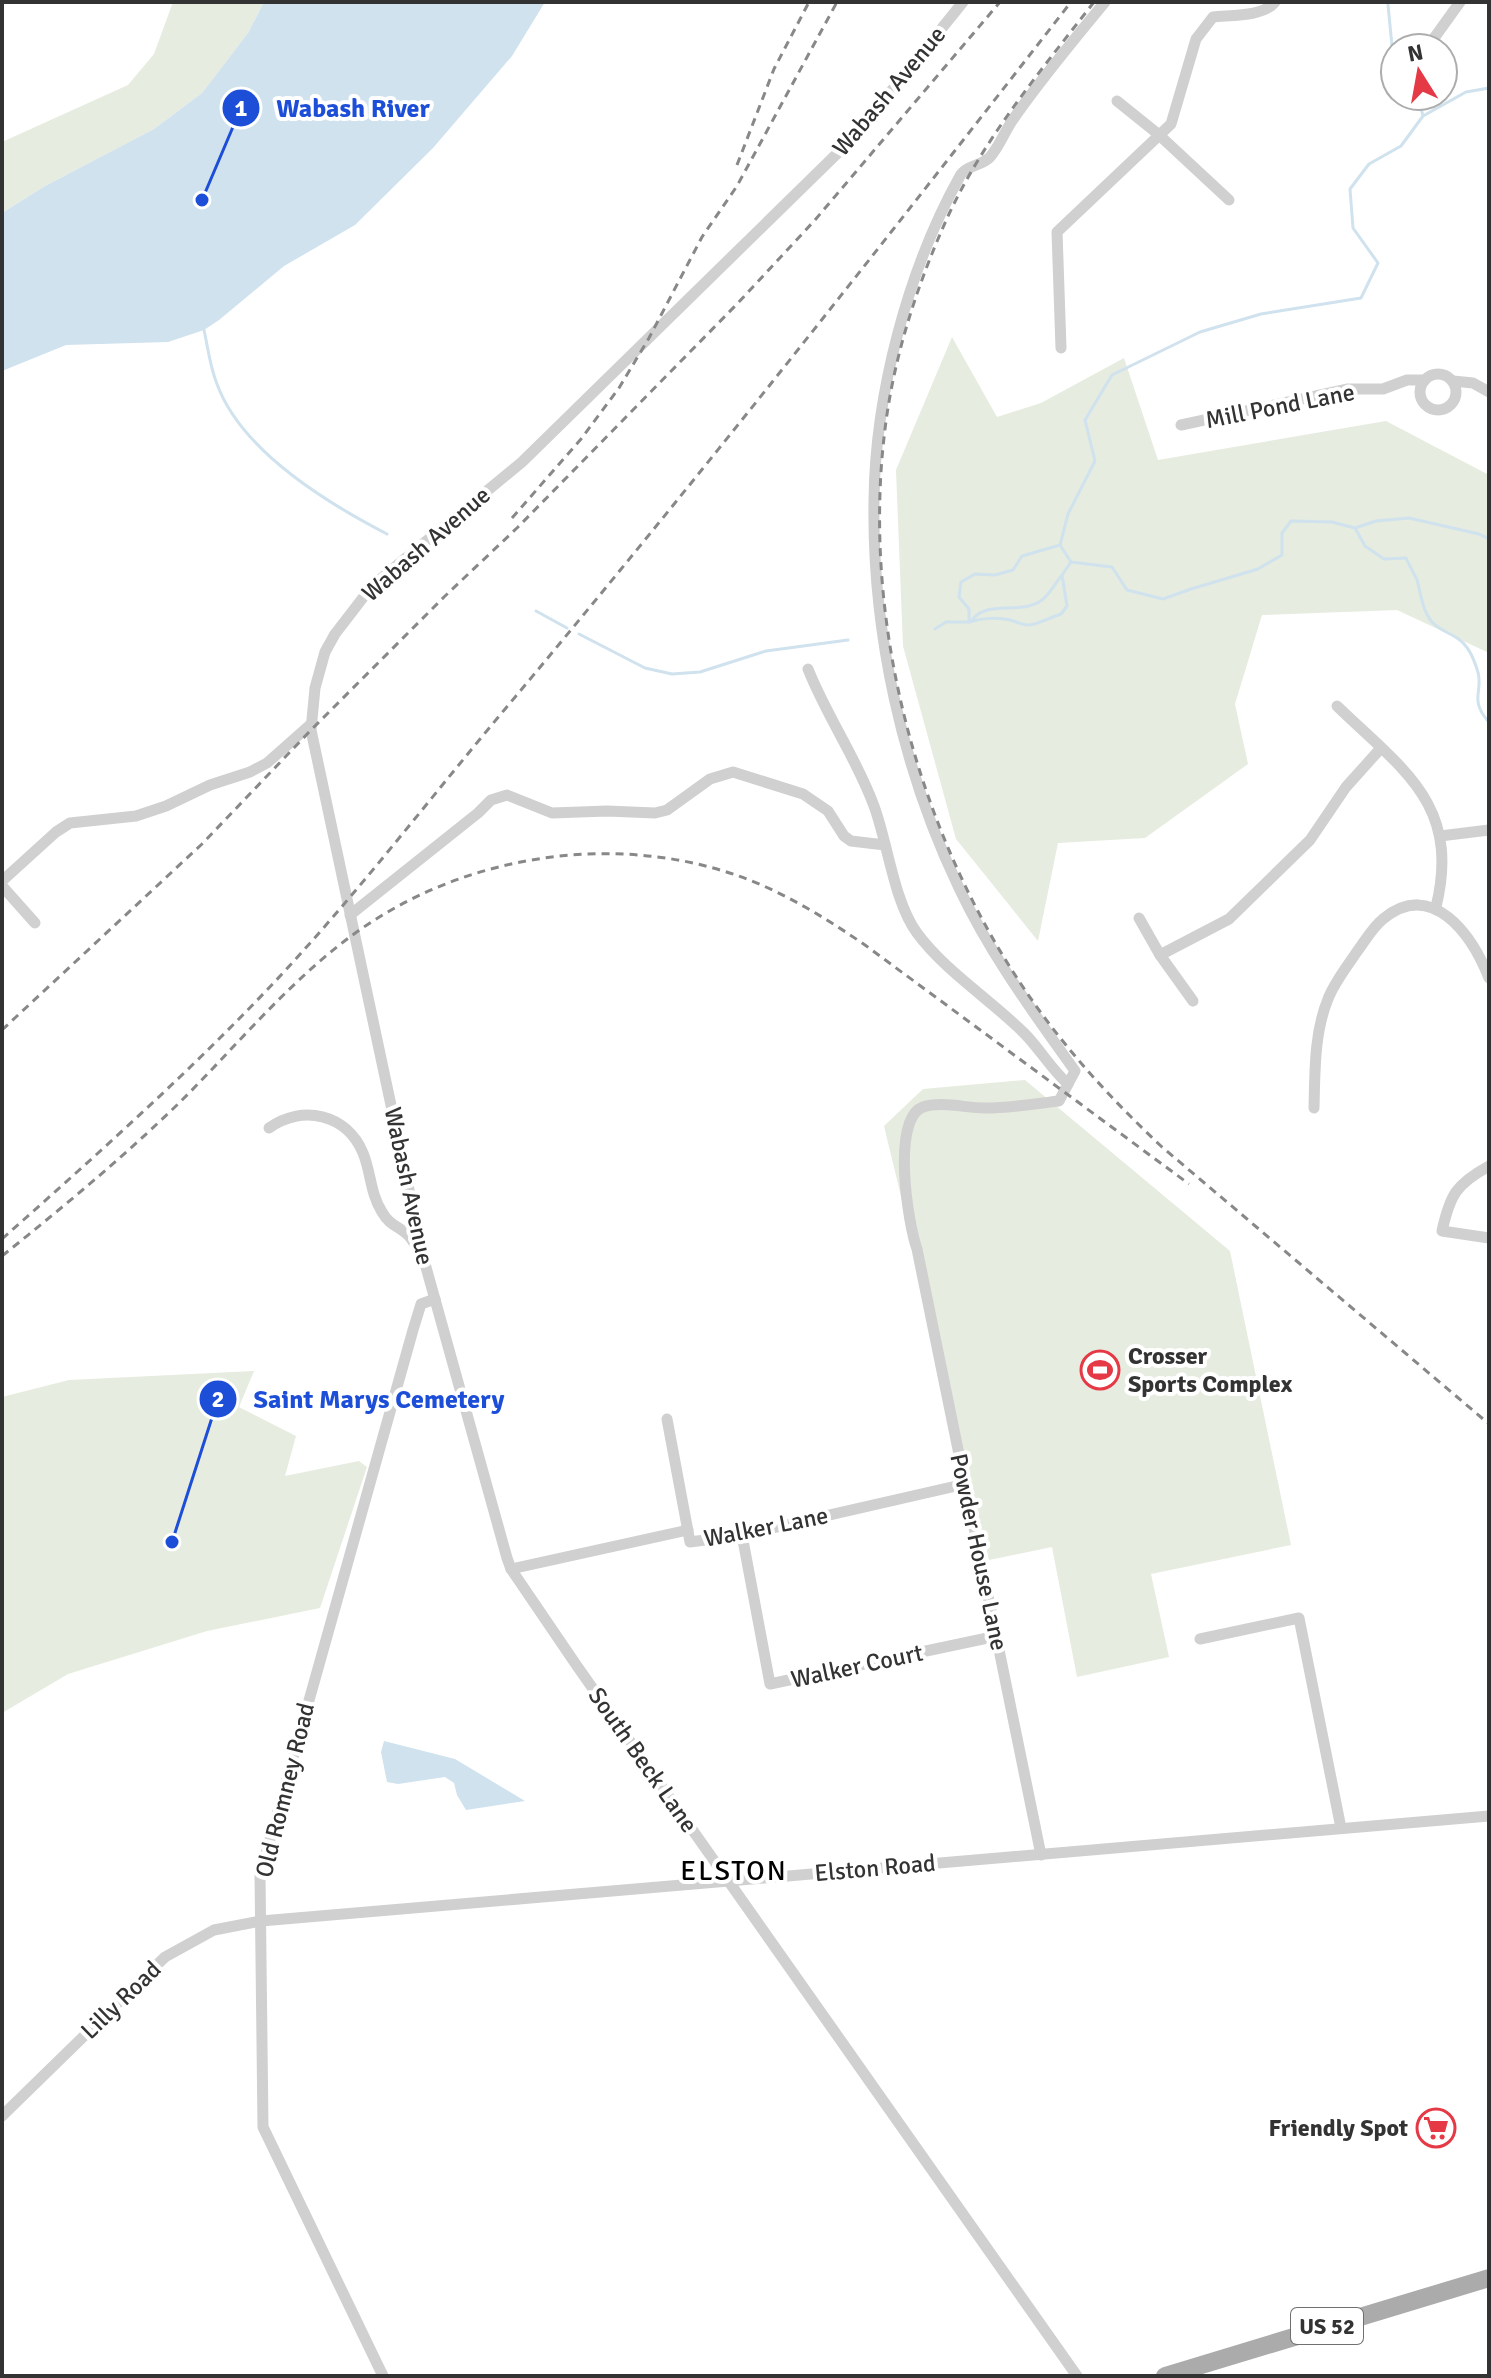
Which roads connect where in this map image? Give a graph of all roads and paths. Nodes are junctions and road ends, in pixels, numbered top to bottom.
1 (963, 2) edge
2 (1105, 2) edge
3 (1275, 2) edge
4 (1460, 2) edge
5 (1438, 32) edge
6 (1117, 101) dead end
7 (1158, 134) junction
8 (1229, 200) dead end
9 (1061, 348) dead end
10 (1425, 380) junction
11 (1453, 381) junction
12 (1489, 392) edge
13 (1181, 425) dead end
14 (808, 669) dead end
15 (1337, 706) dead end
16 (311, 724) junction
17 (1381, 748) junction
18 (1489, 830) edge
19 (1440, 836) junction
20 (885, 845) junction
21 (2, 884) edge
22 (1436, 907) junction
23 (350, 915) junction
24 (1139, 918) dead end
25 (35, 923) dead end
26 (1160, 955) junction
27 (1489, 978) edge
28 (1193, 1001) dead end
29 (1068, 1084) junction
30 (1314, 1108) dead end
31 (269, 1128) dead end
32 (1489, 1166) edge
33 (1489, 1238) edge
34 (424, 1260) junction
35 (435, 1299) junction
36 (667, 1419) dead end
37 (965, 1484) junction
38 (688, 1530) junction
39 (742, 1535) junction
40 (511, 1569) junction
41 (997, 1636) junction
42 (1200, 1639) dead end
43 (1489, 1816) edge
44 (1341, 1828) junction
45 (1041, 1855) junction
46 (728, 1880) junction
47 (261, 1921) junction
48 (2, 2116) edge
49 (1489, 2278) edge
50 (383, 2376) edge
51 (1077, 2376) edge
52 (1165, 2376) edge

1 - 16 street, Wabash Avenue
2 - 29 street
3 - 7 street
4 - 5 street
6 - 7 street
7 - 8 street
7 - 9 street
10 - 11 street, Mill Pond Lane
10 - 11 street
10 - 13 street, Mill Pond Lane
11 - 12 street, Mill Pond Lane
14 - 20 street
15 - 17 street
16 - 21 street
16 - 23 street, Wabash Avenue
17 - 19 street
17 - 26 street
18 - 19 street
19 - 22 street
20 - 23 street
20 - 29 street
21 - 25 street
22 - 27 street
22 - 30 street
23 - 34 street, Wabash Avenue
24 - 26 street
26 - 28 street
29 - 37 street, Powder House Lane
31 - 34 street
32 - 33 street
34 - 35 street, Wabash Avenue
35 - 40 street, South Beck Lane
35 - 47 street, Old Romney Road
36 - 38 street, Walker Lane
37 - 39 street, Walker Lane
37 - 41 street, Powder House Lane
38 - 39 street, Walker Lane
38 - 40 street
39 - 41 street, Walker Court
40 - 46 street, South Beck Lane
41 - 45 street, Powder House Lane
42 - 44 street
43 - 44 street, Elston Road
44 - 45 street, Elston Road
45 - 46 street, Elston Road
46 - 47 street, Elston Road
46 - 51 street, South Beck Lane
47 - 48 street, Lilly Road
47 - 50 street, Old Romney Road
49 - 52 main road, US 52

